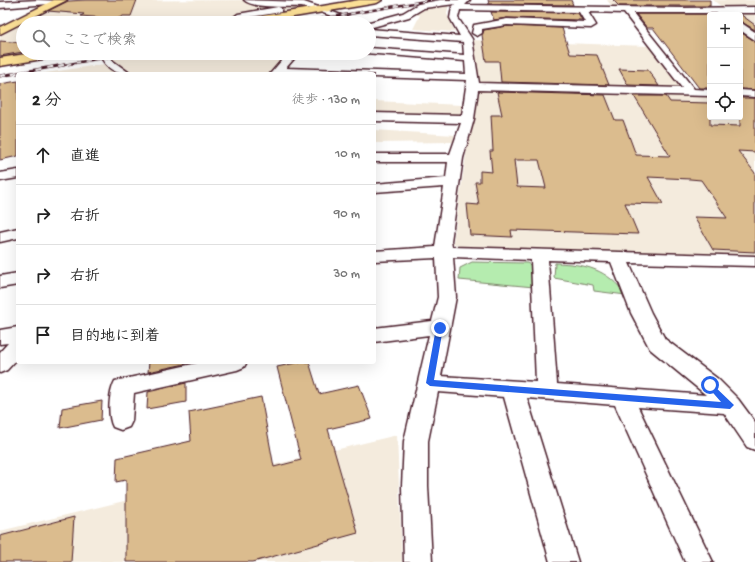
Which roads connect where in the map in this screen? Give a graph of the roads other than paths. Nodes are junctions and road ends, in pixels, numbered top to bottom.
1 (61, 0) edge
2 (248, 0) edge
3 (377, 0) edge
4 (711, 0) edge
5 (288, 2) edge
6 (462, 3) edge
7 (0, 5) edge
8 (319, 10) junction
9 (626, 10) junction
10 (755, 10) edge
11 (707, 12) edge
12 (725, 12) edge
13 (736, 12) edge
14 (585, 14) junction
15 (28, 16) edge
16 (244, 16) edge
17 (280, 16) edge
18 (337, 16) edge
19 (505, 19) junction
20 (602, 21) dead end
21 (16, 22) edge
22 (376, 24) edge
23 (743, 27) edge
24 (3, 28) edge
25 (376, 32) edge
26 (477, 33) dead end
27 (755, 37) edge
28 (467, 39) junction
29 (376, 51) edge
30 (470, 58) junction
31 (16, 59) edge
32 (107, 60) edge
33 (288, 60) edge
34 (0, 62) edge
35 (123, 72) edge
36 (277, 72) edge
37 (376, 74) edge
38 (472, 82) junction
39 (691, 92) junction
40 (707, 93) edge
41 (743, 93) edge
42 (755, 94) edge
43 (376, 117) edge
44 (468, 119) junction
45 (376, 158) edge
46 (456, 158) junction
47 (16, 174) edge
48 (0, 177) edge
49 (452, 182) junction
50 (376, 188) edge
51 (16, 233) edge
52 (0, 237) edge
53 (444, 252) junction
54 (376, 256) edge
55 (539, 256) junction
56 (618, 258) junction
57 (755, 261) edge
58 (16, 279) edge
59 (0, 282) edge
60 (440, 328) junction
61 (16, 334) edge
62 (376, 335) edge
63 (0, 337) edge
64 (16, 347) edge
65 (228, 364) edge
66 (0, 365) edge
67 (430, 383) junction
68 (513, 389) junction
69 (547, 392) junction
70 (622, 397) junction
71 (730, 405) junction
72 (121, 421) dead end
73 (755, 440) edge
74 (418, 562) edge
75 (564, 562) edge
76 (699, 562) edge

1 - 7 street
1 - 15 main road
2 - 5 street
3 - 8 main road
4 - 12 street
5 - 8 street
5 - 16 street
6 - 14 street
6 - 22 street
6 - 28 street
8 - 17 main road
8 - 18 street
9 - 11 street
9 - 14 street
9 - 39 street
10 - 13 street
14 - 19 street
14 - 19 street
14 - 20 street
19 - 26 street
21 - 24 main road
23 - 27 street
25 - 28 street
28 - 30 street
29 - 30 street
30 - 38 street
31 - 34 main road
32 - 35 street
33 - 36 street
37 - 38 street
38 - 39 street
38 - 44 street
39 - 40 street
41 - 42 street
43 - 44 street
44 - 46 street
45 - 46 street
46 - 49 street
47 - 48 street
49 - 50 street
49 - 53 street
51 - 52 street
53 - 54 street
53 - 55 street
53 - 60 street
55 - 56 street
55 - 69 street
56 - 57 street
56 - 71 street
58 - 59 street
60 - 62 street
60 - 67 street
61 - 63 street
64 - 66 street
65 - 72 street
67 - 68 street
67 - 74 street
68 - 69 street
68 - 75 street
69 - 70 street
70 - 71 street
70 - 76 street
71 - 73 street

